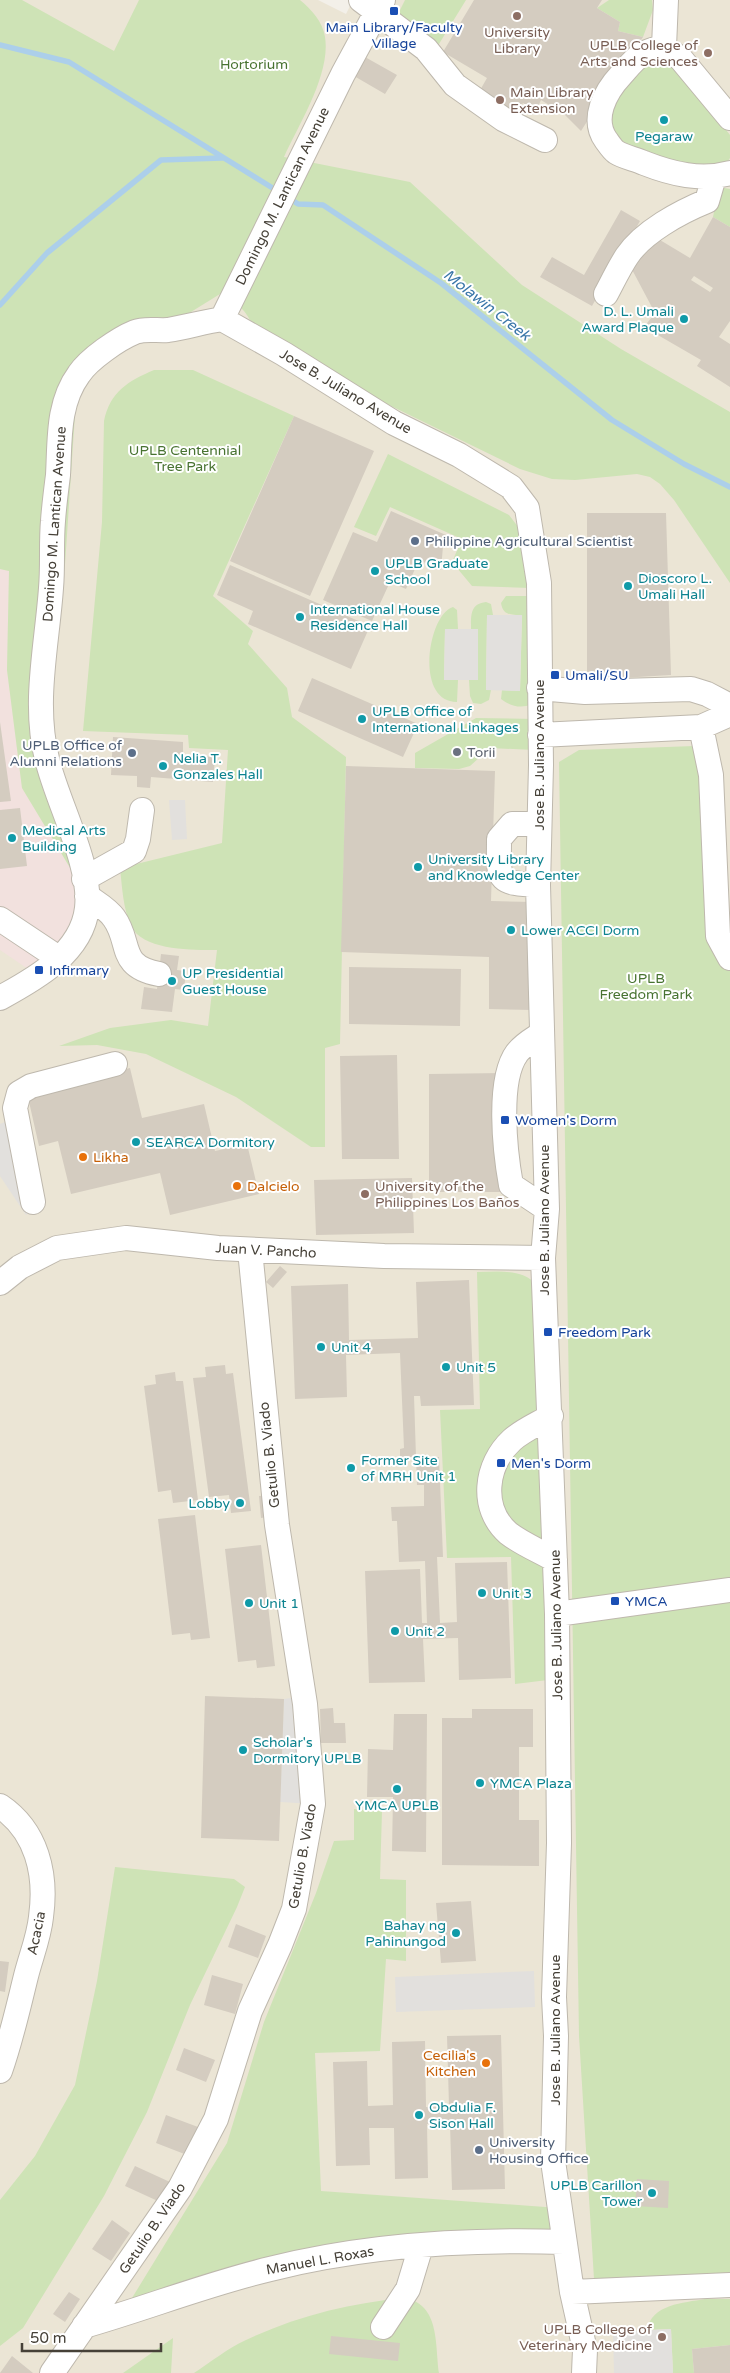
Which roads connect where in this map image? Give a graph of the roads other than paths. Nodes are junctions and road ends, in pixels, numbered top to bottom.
1 (666, 0) edge
2 (374, 4) edge
3 (664, 47) junction
4 (730, 118) edge
5 (545, 140) dead end
6 (722, 175) edge
7 (606, 294) dead end
8 (222, 319) junction
9 (539, 688) junction
10 (730, 706) edge
11 (730, 714) edge
12 (701, 726) junction
13 (540, 735) junction
14 (721, 799) edge
15 (142, 810) dead end
16 (539, 824) junction
17 (538, 885) junction
18 (86, 887) junction
19 (0, 919) edge
20 (730, 958) edge
21 (60, 959) junction
22 (159, 974) dead end
23 (0, 998) edge
24 (541, 1034) junction
25 (115, 1064) dead end
26 (33, 1202) dead end
27 (546, 1209) junction
28 (250, 1250) junction
29 (543, 1258) junction
30 (0, 1283) edge
31 (551, 1416) junction
32 (555, 1560) junction
33 (730, 1590) edge
34 (557, 1614) junction
35 (0, 1806) edge
36 (0, 2071) edge
37 (564, 2242) junction
38 (422, 2246) junction
39 (730, 2285) edge
40 (572, 2292) junction
41 (84, 2326) junction
42 (383, 2327) dead end
43 (52, 2373) edge
44 (584, 2373) edge

1 - 3 street
2 - 5 street
2 - 8 street, Domingo M. Lantican Avenue
3 - 4 street
3 - 6 street
6 - 7 street
8 - 9 street, Jose B. Juliano Avenue
8 - 18 street, Domingo M. Lantican Avenue
9 - 10 street
9 - 13 street, Jose B. Juliano Avenue
11 - 12 street
12 - 13 street
12 - 14 street
13 - 16 street, Jose B. Juliano Avenue
14 - 20 street
15 - 18 street
16 - 17 street, Jose B. Juliano Avenue
16 - 17 street
17 - 24 street, Jose B. Juliano Avenue
18 - 21 street, Domingo M. Lantican Avenue
18 - 22 street
19 - 21 street
21 - 23 street, Domingo M. Lantican Avenue
24 - 27 street, Jose B. Juliano Avenue
24 - 27 street
25 - 26 street
27 - 29 street, Jose B. Juliano Avenue
28 - 29 street, Juan V. Pancho
28 - 30 street, Juan V. Pancho
28 - 41 street, Getulio B. Viado
29 - 31 street, Jose B. Juliano Avenue
31 - 32 street, Jose B. Juliano Avenue
31 - 32 street
32 - 34 street, Jose B. Juliano Avenue
33 - 34 street
34 - 37 street, Jose B. Juliano Avenue
35 - 36 street, Acacia
37 - 38 street, Manuel L. Roxas
37 - 40 street, Jose B. Juliano Avenue
38 - 41 street, Manuel L. Roxas
38 - 42 street
39 - 40 street
40 - 44 street, Jose B. Juliano Avenue
41 - 43 street, Getulio B. Viado

